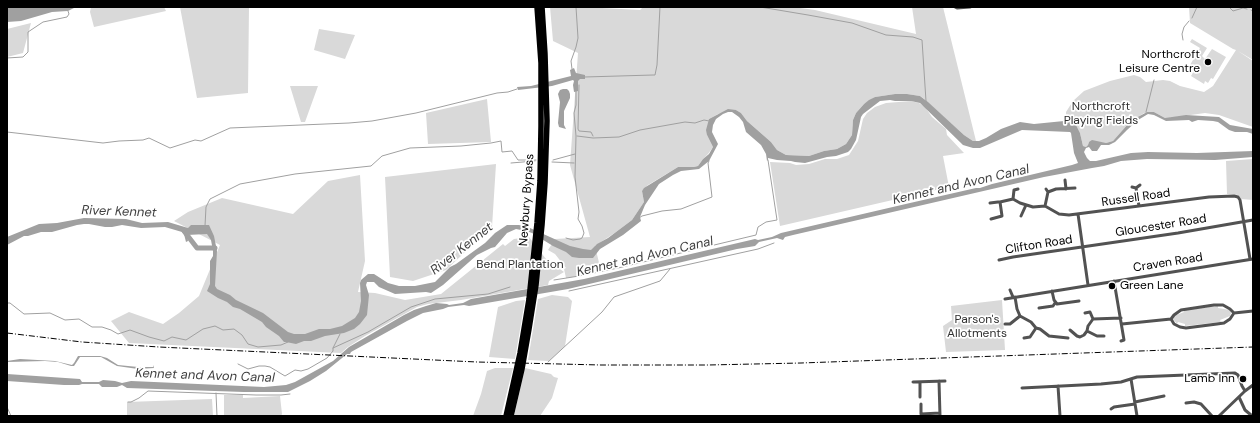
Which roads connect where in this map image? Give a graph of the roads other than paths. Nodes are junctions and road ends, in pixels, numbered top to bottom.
1 (537, 7) edge
2 (542, 7) edge
3 (954, 7) edge
4 (970, 7) edge
5 (544, 80) junction
6 (1065, 180) dead end
7 (1140, 185) dead end
8 (1132, 187) dead end
9 (1075, 188) dead end
10 (1136, 188) junction
11 (1018, 189) dead end
12 (1066, 189) junction
13 (1013, 198) junction
14 (1000, 202) junction
15 (990, 203) dead end
16 (1026, 205) junction
17 (1045, 206) junction
18 (1139, 206) junction
19 (1078, 214) junction
20 (1021, 216) dead end
21 (991, 219) dead end
22 (1253, 220) edge
23 (1243, 221) junction
24 (1083, 247) junction
25 (1252, 259) edge
26 (999, 260) dead end
27 (1114, 281) junction
28 (1088, 285) junction
29 (1010, 290) dead end
30 (1052, 291) junction
31 (1039, 293) junction
32 (1014, 297) junction
33 (1040, 298) dead end
34 (1005, 299) dead end
35 (1079, 301) dead end
36 (1054, 306) junction
37 (1039, 308) dead end
38 (1253, 311) edge
39 (1085, 313) dead end
40 (1234, 313) junction
41 (1020, 316) junction
42 (1121, 318) junction
43 (1171, 319) junction
44 (1093, 320) junction
45 (1005, 324) dead end
46 (1010, 324) junction
47 (1122, 324) junction
48 (1011, 328) dead end
49 (1036, 328) junction
50 (1070, 330) dead end
51 (1087, 331) junction
52 (1104, 336) dead end
53 (1024, 338) dead end
54 (1068, 338) dead end
55 (1122, 341) dead end
56 (519, 369) junction
57 (1131, 379) junction
58 (939, 381) junction
59 (945, 381) dead end
60 (913, 382) dead end
61 (920, 382) junction
62 (1253, 385) edge
63 (1058, 386) junction
64 (1022, 388) dead end
65 (1245, 391) junction
66 (1164, 396) dead end
67 (920, 397) dead end
68 (1238, 397) junction
69 (1135, 403) junction
70 (1186, 403) dead end
71 (921, 404) dead end
72 (1111, 409) dead end
73 (916, 414) dead end
74 (921, 414) junction
75 (940, 414) edge
76 (1251, 415) edge
77 (506, 416) edge
78 (511, 416) edge
79 (1060, 416) edge
80 (1138, 416) edge
81 (1212, 416) edge
82 (1219, 416) edge

1 - 5 highway, Newbury Bypass
2 - 5 highway, Newbury Bypass
3 - 4 street
5 - 56 highway, Newbury Bypass
6 - 12 street
7 - 10 street
8 - 10 street
9 - 12 street
10 - 18 street
11 - 13 street
12 - 17 street
13 - 14 street
13 - 16 street
14 - 15 street
14 - 21 street
16 - 17 street
16 - 20 street
17 - 19 street, Russell Road
18 - 19 street, Russell Road
18 - 23 street, Russell Road
19 - 24 street
22 - 23 street, Gloucester Road
23 - 24 street, Gloucester Road
23 - 25 street
24 - 26 street, Clifton Road
24 - 28 street
25 - 27 street, Craven Road
27 - 28 street, Craven Road
27 - 42 street
28 - 30 street, Craven Road
29 - 32 street
30 - 31 street, Craven Road
30 - 36 street
31 - 32 street, Craven Road
31 - 33 street
32 - 34 street, Craven Road
32 - 41 street
35 - 36 street
36 - 37 street
38 - 40 street
39 - 44 street
40 - 43 street
40 - 43 street
41 - 46 street
41 - 49 street
42 - 44 street
42 - 47 street
43 - 47 street
44 - 51 street
45 - 46 street
46 - 48 street
47 - 55 street
49 - 53 street
49 - 54 street
50 - 51 street
51 - 52 street
56 - 77 highway, Newbury Bypass
56 - 78 highway, Newbury Bypass
57 - 63 street
57 - 65 street
57 - 69 street
58 - 59 street
58 - 61 street
58 - 75 street
60 - 61 street
61 - 67 street
62 - 65 street
63 - 64 street
63 - 79 street
65 - 68 street
66 - 69 street
68 - 76 street
68 - 82 street
69 - 72 street
69 - 80 street
70 - 81 street
71 - 74 street
73 - 74 street
74 - 75 street

